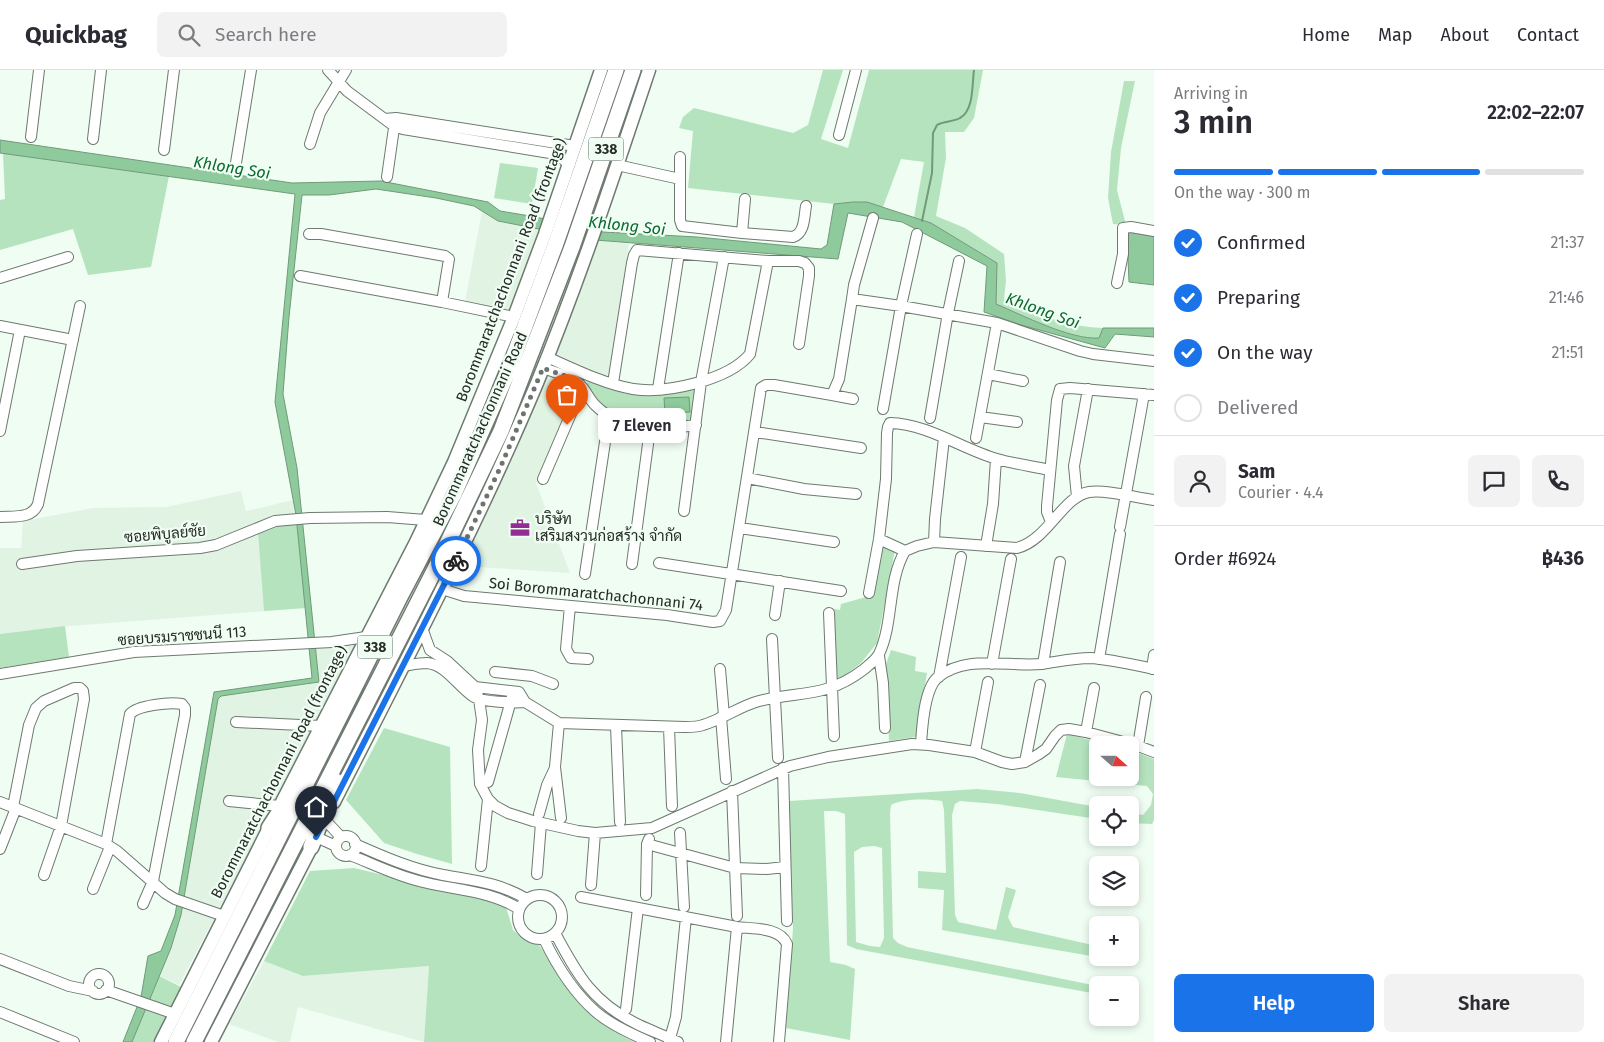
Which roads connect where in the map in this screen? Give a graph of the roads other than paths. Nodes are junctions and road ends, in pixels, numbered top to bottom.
1 (40, 70) edge
2 (101, 70) edge
3 (174, 70) edge
4 (251, 70) edge
5 (328, 70) edge
6 (346, 70) edge
7 (601, 70) edge
8 (616, 70) edge
9 (633, 70) edge
10 (649, 70) edge
11 (856, 70) edge
12 (339, 82) junction
13 (395, 122) junction
14 (839, 135) dead end
15 (31, 137) dead end
16 (93, 139) dead end
17 (310, 144) dead end
18 (575, 146) junction
19 (557, 149) junction
20 (164, 150) dead end
21 (680, 158) dead end
22 (569, 164) junction
23 (617, 165) junction
24 (235, 169) dead end
25 (387, 177) dead end
26 (680, 179) junction
27 (745, 198) dead end
28 (806, 206) dead end
29 (873, 218) dead end
30 (556, 223) junction
31 (1154, 231) edge
32 (742, 233) junction
33 (309, 234) dead end
34 (917, 234) dead end
35 (550, 239) junction
36 (679, 254) junction
37 (68, 257) dead end
38 (724, 257) junction
39 (768, 261) junction
40 (959, 261) dead end
41 (300, 276) dead end
42 (0, 278) edge
43 (1117, 283) dead end
44 (852, 300) junction
45 (442, 302) junction
46 (80, 306) dead end
47 (901, 306) junction
48 (948, 313) junction
49 (514, 316) junction
50 (997, 322) junction
51 (0, 326) edge
52 (20, 330) junction
53 (73, 340) junction
54 (799, 344) dead end
55 (1154, 361) edge
56 (545, 363) junction
57 (582, 372) junction
58 (988, 374) junction
59 (1023, 381) dead end
60 (701, 382) junction
61 (613, 383) junction
62 (580, 385) junction
63 (658, 389) junction
64 (1088, 389) junction
65 (1149, 394) edge
66 (832, 395) junction
67 (853, 398) dead end
68 (883, 409) dead end
69 (980, 417) junction
70 (930, 418) dead end
71 (617, 422) junction
72 (1017, 422) dead end
73 (696, 425) junction
74 (650, 429) junction
75 (0, 431) edge
76 (755, 432) junction
77 (944, 438) junction
78 (976, 438) dead end
79 (861, 448) dead end
80 (996, 459) junction
81 (1050, 470) junction
82 (747, 478) junction
83 (543, 479) dead end
84 (856, 494) dead end
85 (1126, 496) junction
86 (1077, 497) junction
87 (1154, 500) edge
88 (684, 511) dead end
89 (0, 517) edge
90 (426, 520) junction
91 (1052, 522) junction
92 (740, 528) junction
93 (879, 539) junction
94 (834, 542) dead end
95 (934, 542) junction
96 (986, 546) junction
97 (905, 551) junction
98 (961, 557) dead end
99 (1011, 559) dead end
100 (1060, 562) dead end
101 (659, 563) dead end
102 (22, 564) dead end
103 (632, 564) dead end
104 (585, 574) dead end
105 (731, 574) junction
106 (780, 581) junction
107 (442, 590) junction
108 (841, 591) dead end
109 (869, 593) dead end
110 (570, 606) junction
111 (829, 613) dead end
112 (775, 615) dead end
113 (422, 628) junction
114 (366, 638) junction
115 (772, 639) dead end
116 (1154, 655) edge
117 (878, 656) junction
118 (588, 659) dead end
119 (1099, 659) junction
120 (992, 664) junction
121 (1043, 664) junction
122 (444, 665) junction
123 (403, 666) junction
124 (720, 669) dead end
125 (1153, 669) edge
126 (495, 672) dead end
127 (0, 674) edge
128 (523, 675) junction
129 (939, 677) junction
130 (988, 682) dead end
131 (553, 684) dead end
132 (1040, 685) dead end
133 (475, 687) junction
134 (833, 688) junction
135 (1094, 688) dead end
136 (516, 692) junction
137 (1146, 697) dead end
138 (479, 699) junction
139 (774, 699) junction
140 (518, 702) junction
141 (364, 707) junction
142 (723, 717) junction
143 (338, 720) junction
144 (236, 722) dead end
145 (559, 723) junction
146 (321, 726) junction
147 (616, 726) junction
148 (669, 727) junction
149 (885, 728) dead end
150 (1086, 732) junction
151 (834, 736) dead end
152 (1101, 736) edge
153 (1139, 740) edge
154 (921, 744) junction
155 (1139, 746) edge
156 (975, 752) junction
157 (1154, 752) edge
158 (778, 758) dead end
159 (1025, 762) junction
160 (555, 767) junction
161 (783, 768) junction
162 (726, 779) dead end
163 (488, 782) dead end
164 (732, 791) junction
165 (488, 799) junction
166 (229, 801) dead end
167 (9, 805) edge
168 (280, 806) junction
169 (672, 806) dead end
170 (561, 818) dead end
171 (540, 819) junction
172 (325, 820) junction
173 (620, 822) dead end
174 (61, 826) junction
175 (269, 828) junction
176 (652, 828) junction
177 (595, 833) junction
178 (680, 833) dead end
179 (341, 837) junction
180 (314, 842) junction
181 (356, 844) junction
182 (647, 844) junction
183 (108, 846) junction
184 (336, 846) junction
185 (0, 849) edge
186 (350, 854) junction
187 (682, 855) junction
188 (481, 866) dead end
189 (785, 867) junction
190 (735, 868) junction
191 (536, 874) dead end
192 (44, 875) dead end
193 (153, 881) junction
194 (591, 885) dead end
195 (93, 889) dead end
196 (646, 895) dead end
197 (581, 897) dead end
198 (527, 899) junction
199 (143, 904) dead end
200 (684, 906) dead end
201 (638, 908) junction
202 (519, 909) junction
203 (224, 916) junction
204 (686, 917) junction
205 (737, 921) junction
206 (787, 921) dead end
207 (555, 933) junction
208 (544, 939) junction
209 (0, 959) edge
210 (106, 990) junction
211 (93, 991) junction
212 (626, 1009) dead end
213 (0, 1012) edge
214 (175, 1014) junction
215 (668, 1040) edge
216 (74, 1042) edge
217 (161, 1042) edge
218 (176, 1042) edge
219 (194, 1042) edge
220 (211, 1042) edge
221 (650, 1042) edge
222 (726, 1042) edge
223 (779, 1042) edge

1 - 15 street
2 - 16 street
3 - 20 street
4 - 24 street
5 - 12 street
6 - 12 street
7 - 18 main road, Borommaratchachonnani Road (frontage) / 338
8 - 30 highway, Borommaratchachonnani Road / 338
9 - 141 highway, Borommaratchachonnani Road / 338
10 - 23 main road, 338
11 - 14 street
12 - 13 street
12 - 17 street
13 - 19 street
13 - 25 street
18 - 19 street
18 - 22 main road, Borommaratchachonnani Road (frontage) / 338
19 - 22 street
21 - 26 street
22 - 30 main road, Borommaratchachonnani Road (frontage) / 338
23 - 26 street
23 - 56 main road, 338
26 - 32 street
27 - 32 street
28 - 32 street
29 - 44 street
30 - 35 highway, Borommaratchachonnani Road / 338
31 - 43 street
33 - 45 street
34 - 47 street
35 - 49 main road, Borommaratchachonnani Road (frontage) / 338
35 - 143 highway, Borommaratchachonnani Road / 338
36 - 38 street
36 - 61 street
36 - 63 street
37 - 42 street
38 - 39 street
38 - 60 street
39 - 54 street
39 - 60 street
40 - 48 street
41 - 45 street
44 - 47 street
44 - 66 street
45 - 49 street
46 - 53 street
47 - 48 street
47 - 68 street
48 - 50 street
48 - 70 street
49 - 90 main road, Borommaratchachonnani Road (frontage) / 338
50 - 55 street
50 - 58 street
51 - 52 street
52 - 53 street
52 - 75 street
53 - 89 street
56 - 57 street
56 - 62 street
56 - 107 main road, 338
57 - 61 street
57 - 62 street
58 - 59 street
58 - 69 street
60 - 63 street
60 - 73 street
61 - 63 street
62 - 71 street
62 - 83 street
64 - 65 street
64 - 81 street
64 - 86 street
65 - 85 street
66 - 67 street
66 - 76 street, Soi Borommaratchachonnani 74
69 - 72 street
69 - 78 street
71 - 74 street
71 - 104 street
73 - 74 street
73 - 88 street
74 - 103 street
76 - 79 street
76 - 82 street, Soi Borommaratchachonnani 74
77 - 80 street
77 - 93 street
77 - 95 street
80 - 81 street
80 - 96 street
81 - 91 street
82 - 84 street
82 - 92 street, Soi Borommaratchachonnani 74
85 - 86 street
85 - 87 street
85 - 119 street
86 - 91 street
90 - 102 street, ซอยพิบูลย์ชัย
90 - 114 main road, Borommaratchachonnani Road (frontage) / 338
91 - 96 street
92 - 94 street
92 - 105 street, Soi Borommaratchachonnani 74
93 - 97 street
93 - 109 street
95 - 96 street
95 - 97 street
97 - 117 street
98 - 129 street
99 - 120 street
100 - 121 street
101 - 105 street
105 - 106 street
105 - 110 street, Soi Borommaratchachonnani 74
106 - 108 street
106 - 112 street
107 - 110 street, Soi Borommaratchachonnani 74
107 - 113 main road, 338
110 - 118 street
111 - 134 street
113 - 122 street
113 - 123 main road, 338
114 - 127 street, ซอยบรมราชชนนี 113
114 - 146 main road, Borommaratchachonnani Road (frontage) / 338
115 - 139 street
116 - 125 street
117 - 134 street
117 - 149 street
119 - 121 street
119 - 125 street
120 - 121 street
120 - 129 street
122 - 123 street
122 - 133 street
122 - 138 street
123 - 172 main road, 338
124 - 142 street
126 - 128 street
128 - 131 street
128 - 136 street
129 - 154 street
130 - 156 street
132 - 159 street
133 - 136 street
133 - 138 street
134 - 139 street
134 - 151 street
135 - 150 street
136 - 140 street
137 - 153 street
138 - 140 street
138 - 165 street
139 - 142 street
139 - 158 street
140 - 145 street
140 - 163 street
141 - 180 highway
141 - 219 highway, Borommaratchachonnani Road / 338
142 - 148 street
142 - 162 street
143 - 175 highway
143 - 218 highway, Borommaratchachonnani Road / 338
144 - 146 street
145 - 147 street
145 - 160 street
146 - 168 main road, Borommaratchachonnani Road (frontage) / 338
147 - 148 street
147 - 173 street
148 - 169 street
150 - 152 street
150 - 159 street
154 - 156 street
154 - 161 street
155 - 157 street
156 - 159 street
160 - 170 street
160 - 171 street
161 - 164 street
161 - 189 street
164 - 176 street
164 - 190 street
165 - 171 street
165 - 188 street
166 - 168 street
167 - 174 street
167 - 174 street
167 - 185 street
168 - 175 main road, Borommaratchachonnani Road (frontage) / 338
171 - 177 street
171 - 191 street
172 - 179 street
172 - 180 main road, 338
174 - 183 street
174 - 192 street
175 - 203 main road, Borommaratchachonnani Road (frontage) / 338
176 - 177 street
176 - 182 street
177 - 194 street
178 - 187 street
179 - 181 street
179 - 184 street
180 - 184 street
180 - 220 main road, 338
181 - 186 street
181 - 198 street
182 - 187 street
182 - 196 street
183 - 193 street
183 - 193 street
183 - 195 street
184 - 186 street
186 - 202 street
187 - 190 street
187 - 200 street
189 - 190 street
189 - 206 street
190 - 205 street
193 - 199 street
193 - 203 street
197 - 201 street
198 - 202 street
198 - 207 street
201 - 204 street
201 - 212 street
202 - 208 street
203 - 214 main road, Borommaratchachonnani Road (frontage) / 338
204 - 205 street
204 - 215 street
205 - 222 street
205 - 223 street
207 - 208 street
207 - 215 street
208 - 221 street
209 - 211 street
210 - 211 street
210 - 211 street
210 - 214 street
213 - 216 street
214 - 217 main road, Borommaratchachonnani Road (frontage) / 338

